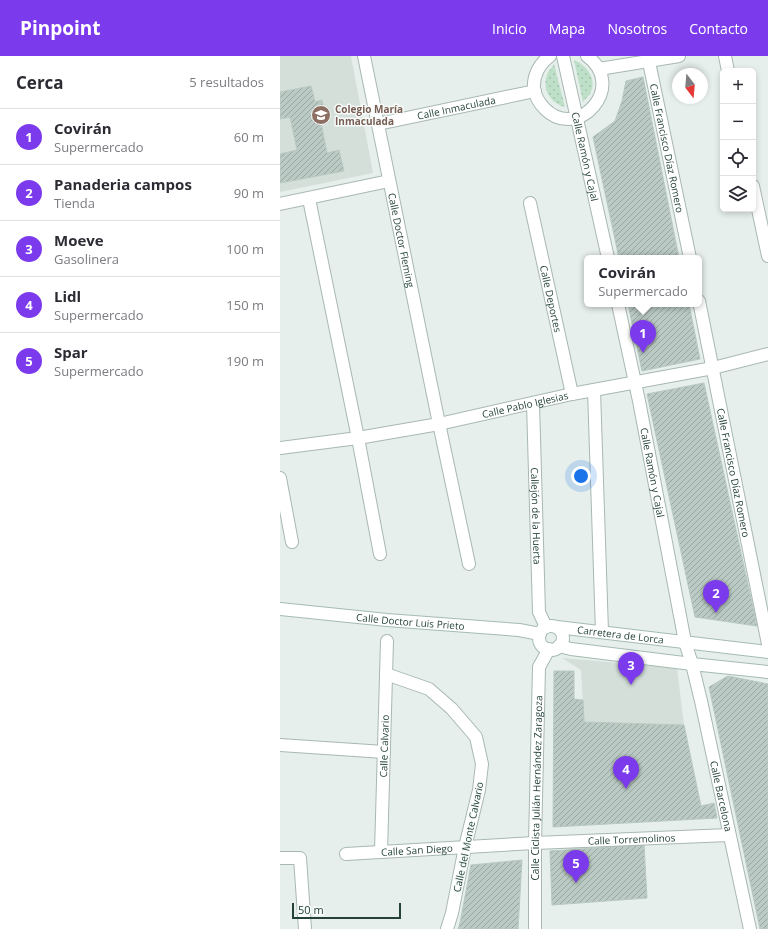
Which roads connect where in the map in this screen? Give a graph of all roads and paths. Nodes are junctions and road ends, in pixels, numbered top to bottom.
1 (364, 56) edge
2 (550, 56) edge
3 (563, 56) edge
4 (588, 56) edge
5 (679, 56) edge
6 (725, 56) edge
7 (649, 62) junction
8 (727, 68) edge
9 (599, 69) junction
10 (535, 91) junction
11 (577, 118) junction
12 (378, 124) junction
13 (389, 181) junction
14 (309, 199) junction
15 (756, 200) edge
16 (530, 203) dead end
17 (280, 204) edge
18 (607, 255) edge
19 (689, 255) edge
20 (768, 256) edge
21 (619, 307) edge
22 (700, 307) edge
23 (768, 354) edge
24 (713, 368) junction
25 (635, 383) junction
26 (594, 390) junction
27 (572, 394) junction
28 (533, 403) junction
29 (439, 424) junction
30 (358, 438) junction
31 (280, 448) edge
32 (280, 478) edge
33 (292, 542) dead end
34 (380, 554) dead end
35 (470, 564) dead end
36 (280, 609) edge
37 (548, 629) junction
38 (602, 632) junction
39 (387, 641) dead end
40 (685, 642) junction
41 (768, 644) edge
42 (554, 648) junction
43 (768, 652) edge
44 (692, 664) junction
45 (768, 672) edge
46 (386, 674) junction
47 (280, 745) edge
48 (384, 752) junction
49 (729, 835) junction
50 (535, 843) junction
51 (465, 847) junction
52 (381, 852) junction
53 (346, 854) dead end
54 (280, 858) edge
55 (305, 929) edge
56 (447, 929) edge
57 (535, 929) edge
58 (750, 929) edge

1 - 12 street, Calle Doctor Fleming
2 - 10 street
3 - 11 street, Calle Ramón y Cajal
4 - 9 street
5 - 7 street
6 - 8 street
7 - 9 street
7 - 19 street, Calle Francisco Díaz Romero
9 - 11 street
10 - 11 street
10 - 12 street, Calle Inmaculada
11 - 18 street, Calle Ramón y Cajal
12 - 13 street, Calle Doctor Fleming
13 - 14 street
13 - 29 street, Calle Doctor Fleming
14 - 17 street
14 - 30 street
15 - 20 street
16 - 27 street, Calle Deportes
21 - 25 street, Calle Ramón y Cajal
22 - 24 street, Calle Francisco Díaz Romero
23 - 24 street, Calle Pablo Iglesias
24 - 25 street, Calle Pablo Iglesias
24 - 41 street, Calle Francisco Díaz Romero
25 - 26 street, Calle Pablo Iglesias
25 - 40 street, Calle Ramón y Cajal
26 - 27 street, Calle Pablo Iglesias
26 - 38 street
27 - 28 street, Calle Pablo Iglesias
28 - 29 street, Calle Pablo Iglesias
28 - 37 street, Callejón de la Huerta
29 - 30 street, Calle Pablo Iglesias
29 - 35 street, Calle Doctor Fleming
30 - 31 street, Calle Pablo Iglesias
30 - 34 street
32 - 33 street
36 - 37 street, Calle Doctor Luis Prieto
37 - 38 street, Carretera de Lorca
37 - 42 street
37 - 42 street
38 - 40 street, Carretera de Lorca
39 - 46 street, Calle Calvario
40 - 43 street, Carretera de Lorca
40 - 44 street
42 - 44 street, Carretera de Lorca
42 - 50 street, Calle Ciclista Julián Hernández Zaragoza
44 - 45 street, Carretera de Lorca
44 - 49 street, Calle Barcelona
46 - 48 street, Calle Calvario
46 - 51 street, Calle del Monte Calvario
47 - 48 street
48 - 52 street, Calle Calvario
49 - 50 street, Calle Torremolinos
49 - 58 street, Calle Barcelona
50 - 51 street, Calle San Diego
50 - 57 street, Calle Ciclista Julián Hernández Zaragoza
51 - 52 street, Calle San Diego
51 - 56 street, Calle del Monte Calvario
52 - 53 street, Calle San Diego
54 - 55 street

